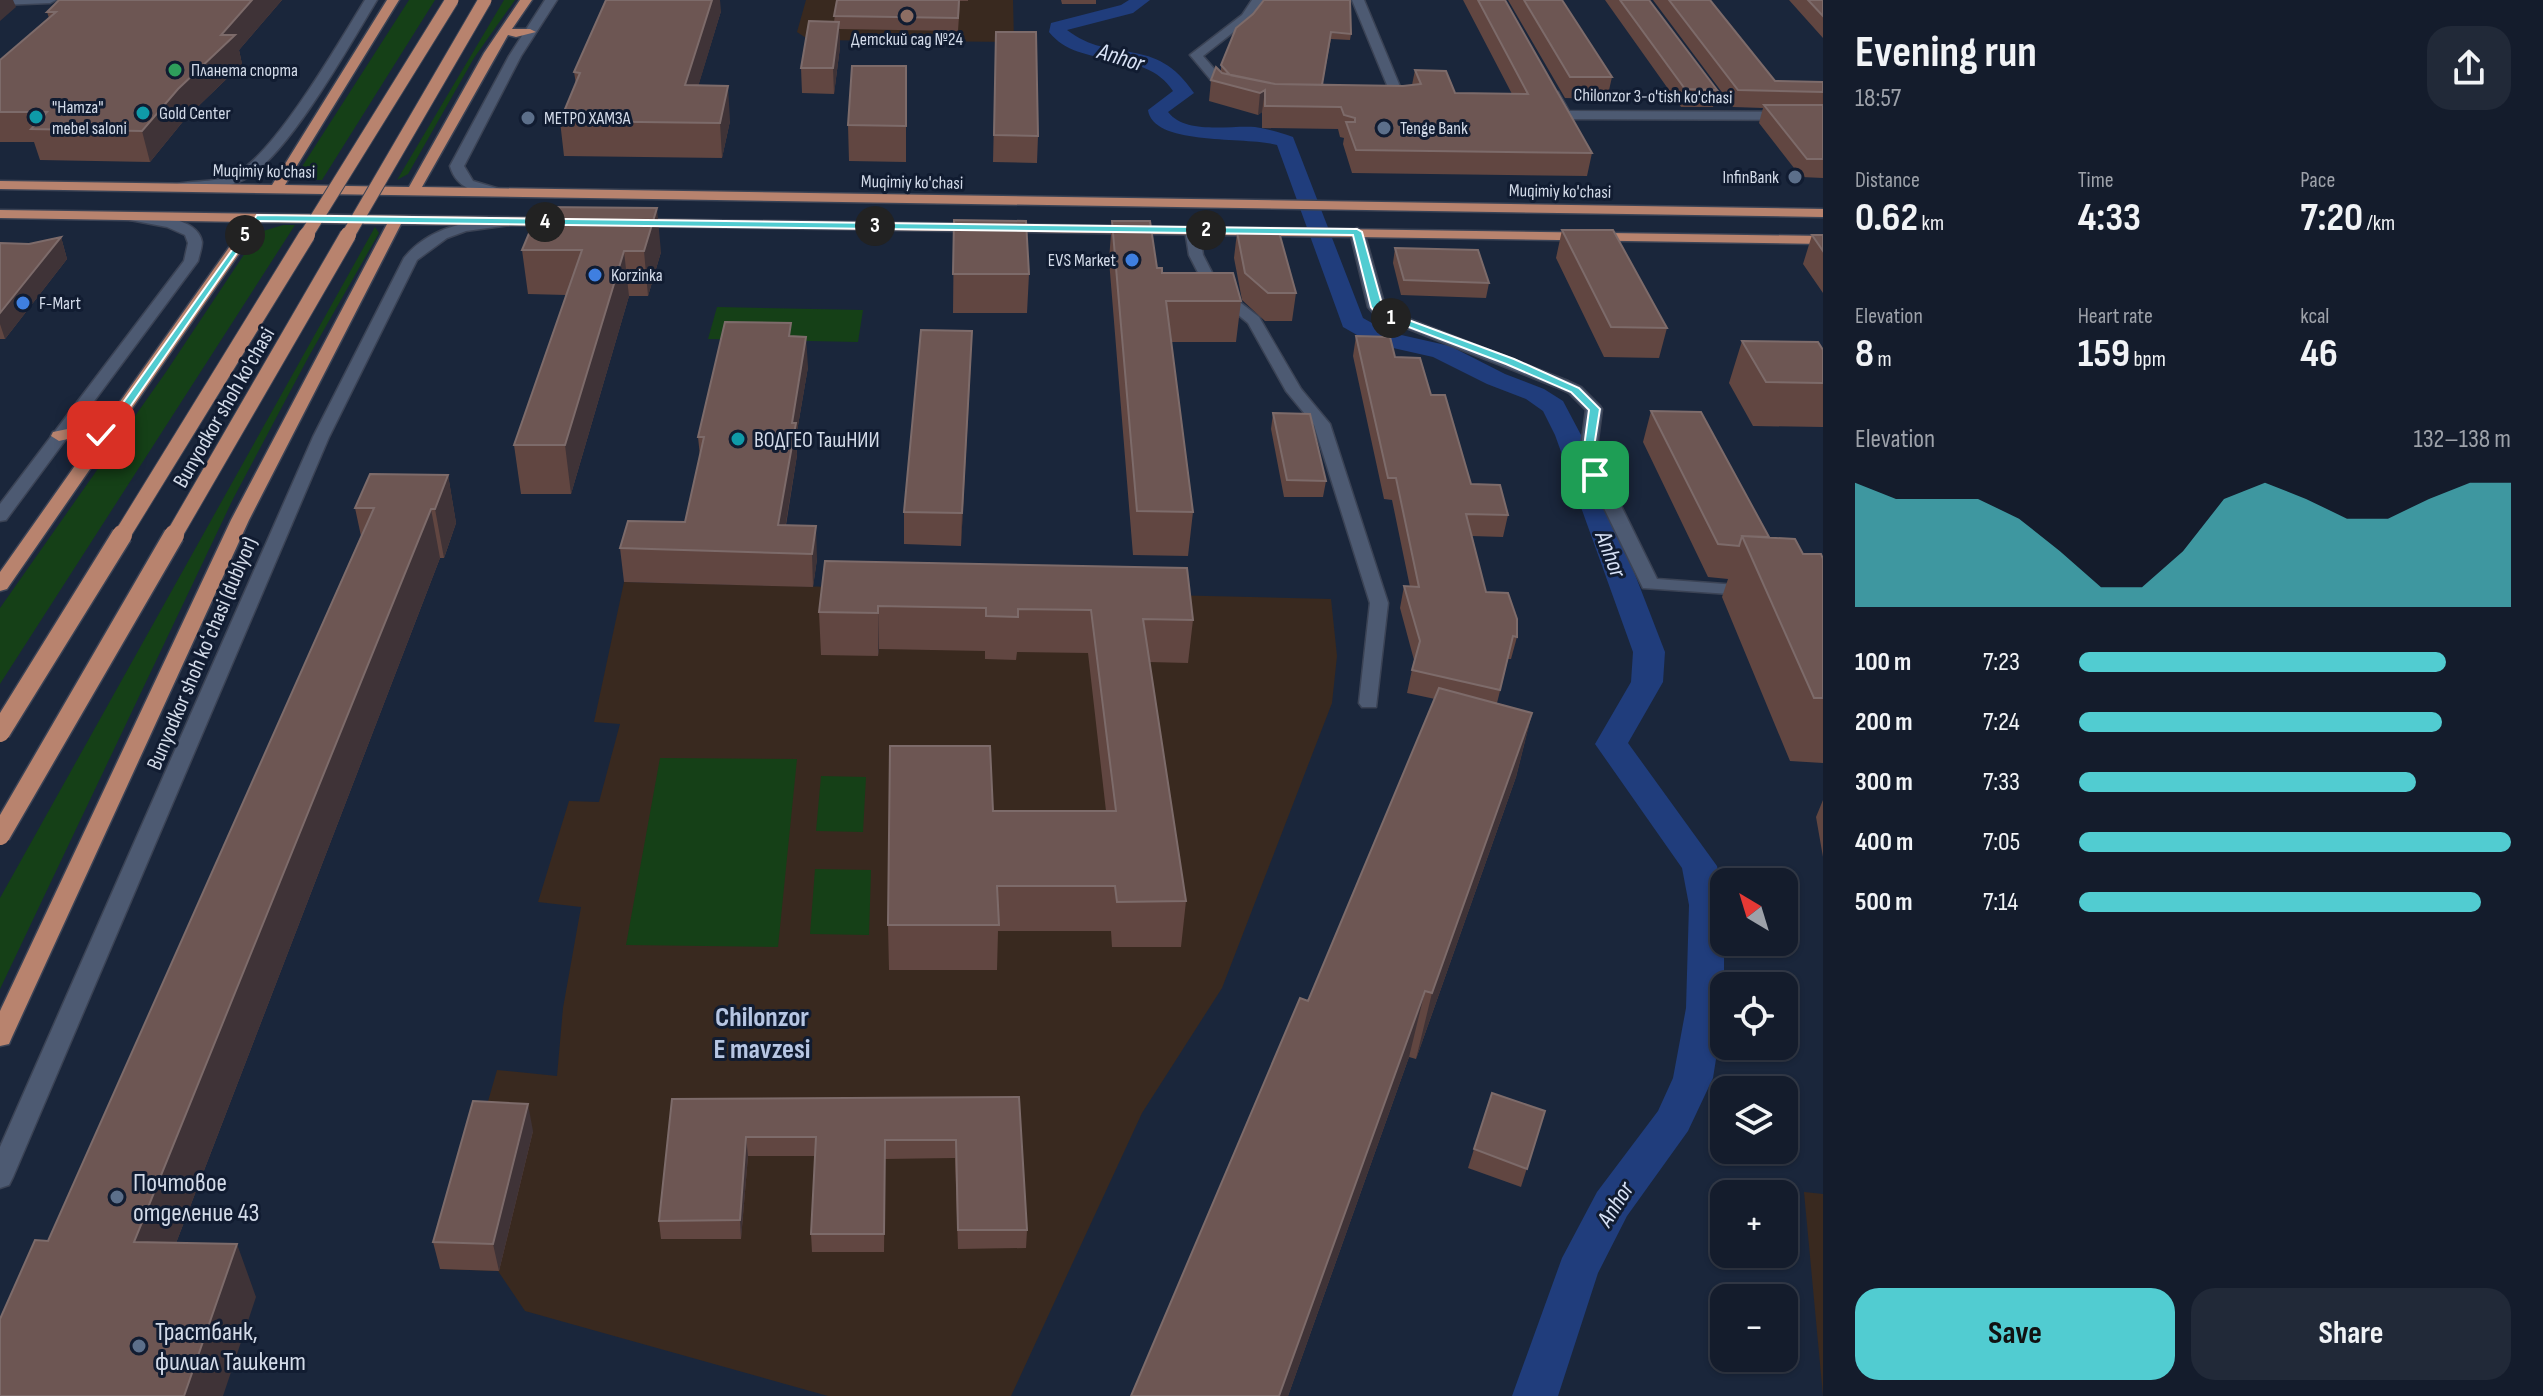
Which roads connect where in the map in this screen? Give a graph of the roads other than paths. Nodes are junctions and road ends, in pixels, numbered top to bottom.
1 (50, 0) edge
2 (371, 0) edge
3 (393, 0) edge
4 (452, 0) edge
5 (485, 0) edge
6 (526, 0) edge
7 (551, 0) edge
8 (1258, 0) edge
9 (1358, 0) edge
10 (0, 2) edge
11 (505, 31) junction
12 (530, 32) junction
13 (1550, 89) edge
14 (1250, 94) edge
15 (1371, 101) edge
16 (1721, 104) dead end
17 (1730, 116) junction
18 (1823, 116) edge
19 (0, 185) edge
20 (166, 188) junction
21 (276, 189) junction
22 (413, 192) junction
23 (511, 193) junction
24 (1823, 213) edge
25 (0, 214) edge
26 (119, 216) junction
27 (257, 218) junction
28 (396, 220) junction
29 (517, 221) junction
30 (575, 222) edge
31 (619, 223) edge
32 (1192, 230) junction
33 (1350, 232) junction
34 (1823, 240) edge
35 (59, 436) junction
36 (103, 438) junction
37 (0, 516) edge
38 (0, 585) edge
39 (1774, 594) edge
40 (1369, 703) dead end
41 (0, 732) edge
42 (0, 835) edge
43 (0, 1037) edge
44 (0, 1177) edge

1 - 10 street
2 - 20 street
3 - 21 main road
4 - 41 main road, Bunyodkor shoh ko'chasi, bridge
5 - 42 main road, Bunyodkor shoh ko'chasi, bridge
6 - 11 main road
7 - 12 street
8 - 14 street
9 - 15 street
11 - 12 main road
11 - 22 main road
12 - 23 street
13 - 17 street, Chilonzor 3-o'tish ko'chasi
16 - 17 street
17 - 18 street, Chilonzor 3-o'tish ko'chasi
19 - 20 main road, Muqimiy ko'chasi
20 - 21 main road, Muqimiy ko'chasi
21 - 22 main road, Muqimiy ko'chasi
22 - 23 main road, Muqimiy ko'chasi
23 - 24 main road, Muqimiy ko'chasi
25 - 26 main road
26 - 27 main road
26 - 35 street
27 - 28 main road
27 - 36 main road
28 - 29 main road
28 - 43 main road
29 - 30 main road
29 - 44 street, Bunyodkor shoh koʻchasi (dublyor)
31 - 32 main road
32 - 33 main road
32 - 40 street
33 - 34 main road
33 - 39 street
35 - 36 main road
35 - 37 street
36 - 38 main road

